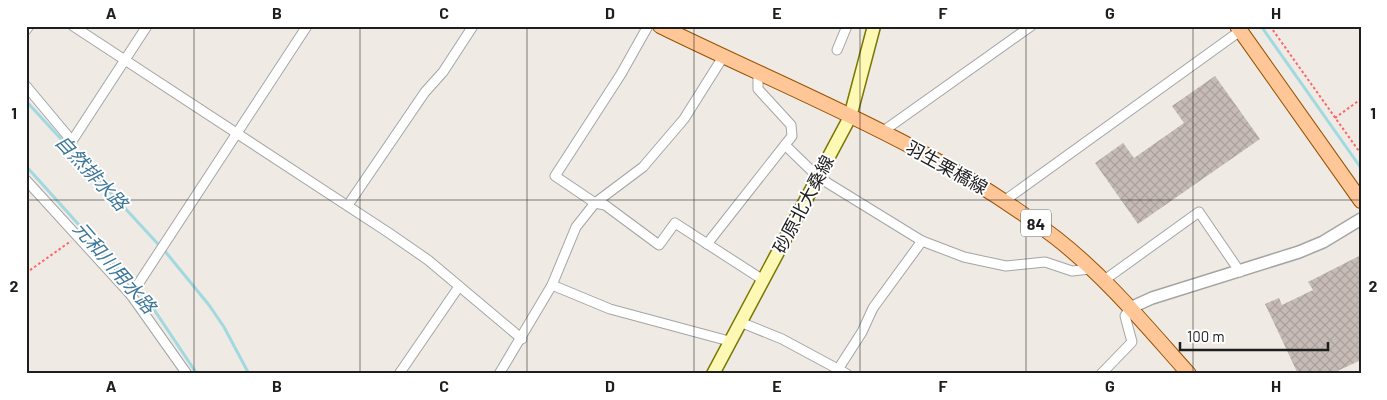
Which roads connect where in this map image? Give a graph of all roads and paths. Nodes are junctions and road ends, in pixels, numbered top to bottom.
1 (29, 26) edge
2 (72, 26) edge
3 (147, 26) edge
4 (307, 26) edge
5 (473, 26) edge
6 (648, 26) edge
7 (660, 26) edge
8 (847, 26) edge
9 (874, 26) edge
10 (1032, 26) edge
11 (1270, 26) edge
12 (1238, 29) edge
13 (26, 30) edge
14 (837, 50) dead end
15 (723, 57) junction
16 (125, 60) junction
17 (758, 74) junction
18 (26, 86) edge
19 (1361, 99) edge
20 (850, 117) junction
21 (1335, 118) junction
22 (882, 132) junction
23 (237, 133) junction
24 (785, 145) junction
25 (1361, 154) edge
26 (818, 177) junction
27 (26, 180) edge
28 (1361, 200) edge
29 (1004, 201) junction
30 (595, 203) junction
31 (348, 205) junction
32 (1361, 220) edge
33 (78, 236) junction
34 (922, 242) junction
35 (707, 244) junction
36 (1090, 269) junction
37 (1240, 272) junction
38 (26, 273) edge
39 (763, 280) junction
40 (1103, 281) junction
41 (552, 285) junction
42 (458, 288) junction
43 (131, 295) junction
44 (1130, 308) junction
45 (740, 322) junction
46 (522, 339) junction
47 (729, 341) junction
48 (837, 371) edge
49 (187, 374) edge
50 (399, 374) edge
51 (499, 374) edge
52 (713, 374) edge
53 (848, 374) edge
54 (1101, 374) edge
55 (1189, 374) edge

1 - 13 street
2 - 16 street
3 - 16 street
4 - 23 street
5 - 31 street
6 - 30 street
7 - 15 main road, 羽生栗橋線 / 84
8 - 14 street
9 - 20 main road, 砂原北大桑線
10 - 22 street
11 - 21 path
12 - 28 main road
12 - 29 street
15 - 17 main road, 羽生栗橋線 / 84
15 - 30 street
16 - 18 street
16 - 23 street
17 - 20 main road, 羽生栗橋線 / 84
17 - 24 street
19 - 21 path
20 - 22 main road, 羽生栗橋線 / 84
20 - 26 main road, 砂原北大桑線
21 - 25 path
22 - 29 main road, 羽生栗橋線 / 84
23 - 31 street
23 - 43 street
24 - 26 street
24 - 35 street
26 - 34 street
26 - 39 main road, 砂原北大桑線
27 - 33 street
29 - 36 main road, 羽生栗橋線 / 84
30 - 35 street
30 - 41 street
31 - 42 street
32 - 37 street
33 - 38 path
33 - 43 street
34 - 36 street
34 - 48 street
35 - 39 street
36 - 40 main road, 羽生栗橋線 / 84
37 - 40 street
37 - 44 street
39 - 45 main road, 砂原北大桑線
40 - 44 main road, 羽生栗橋線 / 84
41 - 46 street
41 - 47 street
42 - 46 street
42 - 50 street
43 - 49 street
44 - 54 street
44 - 55 main road, 羽生栗橋線 / 84
45 - 47 main road, 砂原北大桑線
45 - 48 street
46 - 51 street
47 - 52 main road, 砂原北大桑線
48 - 53 street

